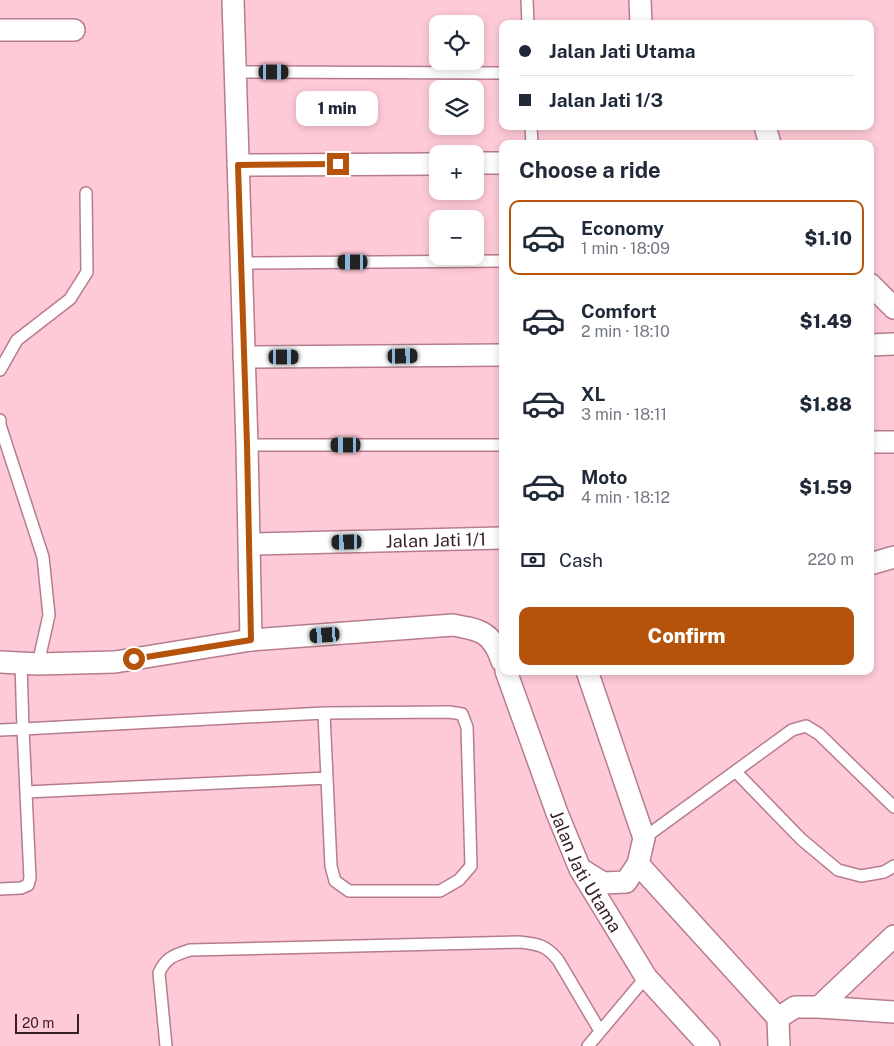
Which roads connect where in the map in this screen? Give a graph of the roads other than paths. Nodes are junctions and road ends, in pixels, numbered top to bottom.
1 (233, 0) edge
2 (528, 0) edge
3 (640, 0) edge
4 (528, 20) edge
5 (641, 20) edge
6 (0, 30) edge
7 (74, 30) dead end
8 (236, 72) junction
9 (499, 73) edge
10 (499, 163) edge
11 (429, 164) edge
12 (484, 164) edge
13 (238, 165) junction
14 (86, 193) dead end
15 (499, 261) edge
16 (242, 263) junction
17 (874, 288) edge
18 (894, 308) edge
19 (894, 344) edge
20 (874, 345) edge
21 (499, 355) edge
22 (244, 357) junction
23 (0, 370) edge
24 (0, 420) edge
25 (874, 442) edge
26 (894, 442) edge
27 (247, 445) junction
28 (499, 446) edge
29 (499, 538) edge
30 (250, 544) junction
31 (894, 557) edge
32 (874, 563) edge
33 (251, 640) junction
34 (499, 652) edge
35 (19, 663) edge
36 (507, 675) edge
37 (587, 675) edge
38 (324, 713) junction
39 (23, 729) junction
40 (0, 730) edge
41 (736, 772) junction
42 (327, 778) junction
43 (26, 792) junction
44 (894, 808) edge
45 (644, 838) junction
46 (638, 864) junction
47 (894, 866) edge
48 (580, 869) junction
49 (0, 889) edge
50 (894, 936) edge
51 (646, 977) junction
52 (820, 1007) junction
53 (894, 1012) edge
54 (778, 1018) junction
55 (600, 1031) junction
56 (166, 1046) edge
57 (588, 1046) edge
58 (709, 1046) edge
59 (779, 1046) edge

1 - 8 street
2 - 4 lane
3 - 5 street
6 - 7 street
8 - 9 lane
8 - 13 street
10 - 12 street
11 - 13 street
13 - 16 street
14 - 23 lane
15 - 16 lane
16 - 22 street
17 - 18 street
19 - 20 street
21 - 22 street
22 - 27 street
24 - 35 lane
25 - 26 street
27 - 28 lane
27 - 30 street
29 - 30 street, Jalan Jati 1/1
30 - 33 street
31 - 32 street
33 - 34 street
33 - 35 street
35 - 39 lane
36 - 48 street, Jalan Jati Utama
37 - 45 street
38 - 39 lane
38 - 42 lane
38 - 42 lane
39 - 40 lane
39 - 43 lane
41 - 44 lane
41 - 45 lane
41 - 47 lane
42 - 43 lane
43 - 49 lane
45 - 46 street
46 - 48 street
46 - 54 street
48 - 51 street, Jalan Jati Utama
50 - 52 street
51 - 55 lane
51 - 58 street, Jalan Jati Utama
52 - 53 street
52 - 54 street
54 - 59 street
55 - 56 lane
55 - 57 lane

